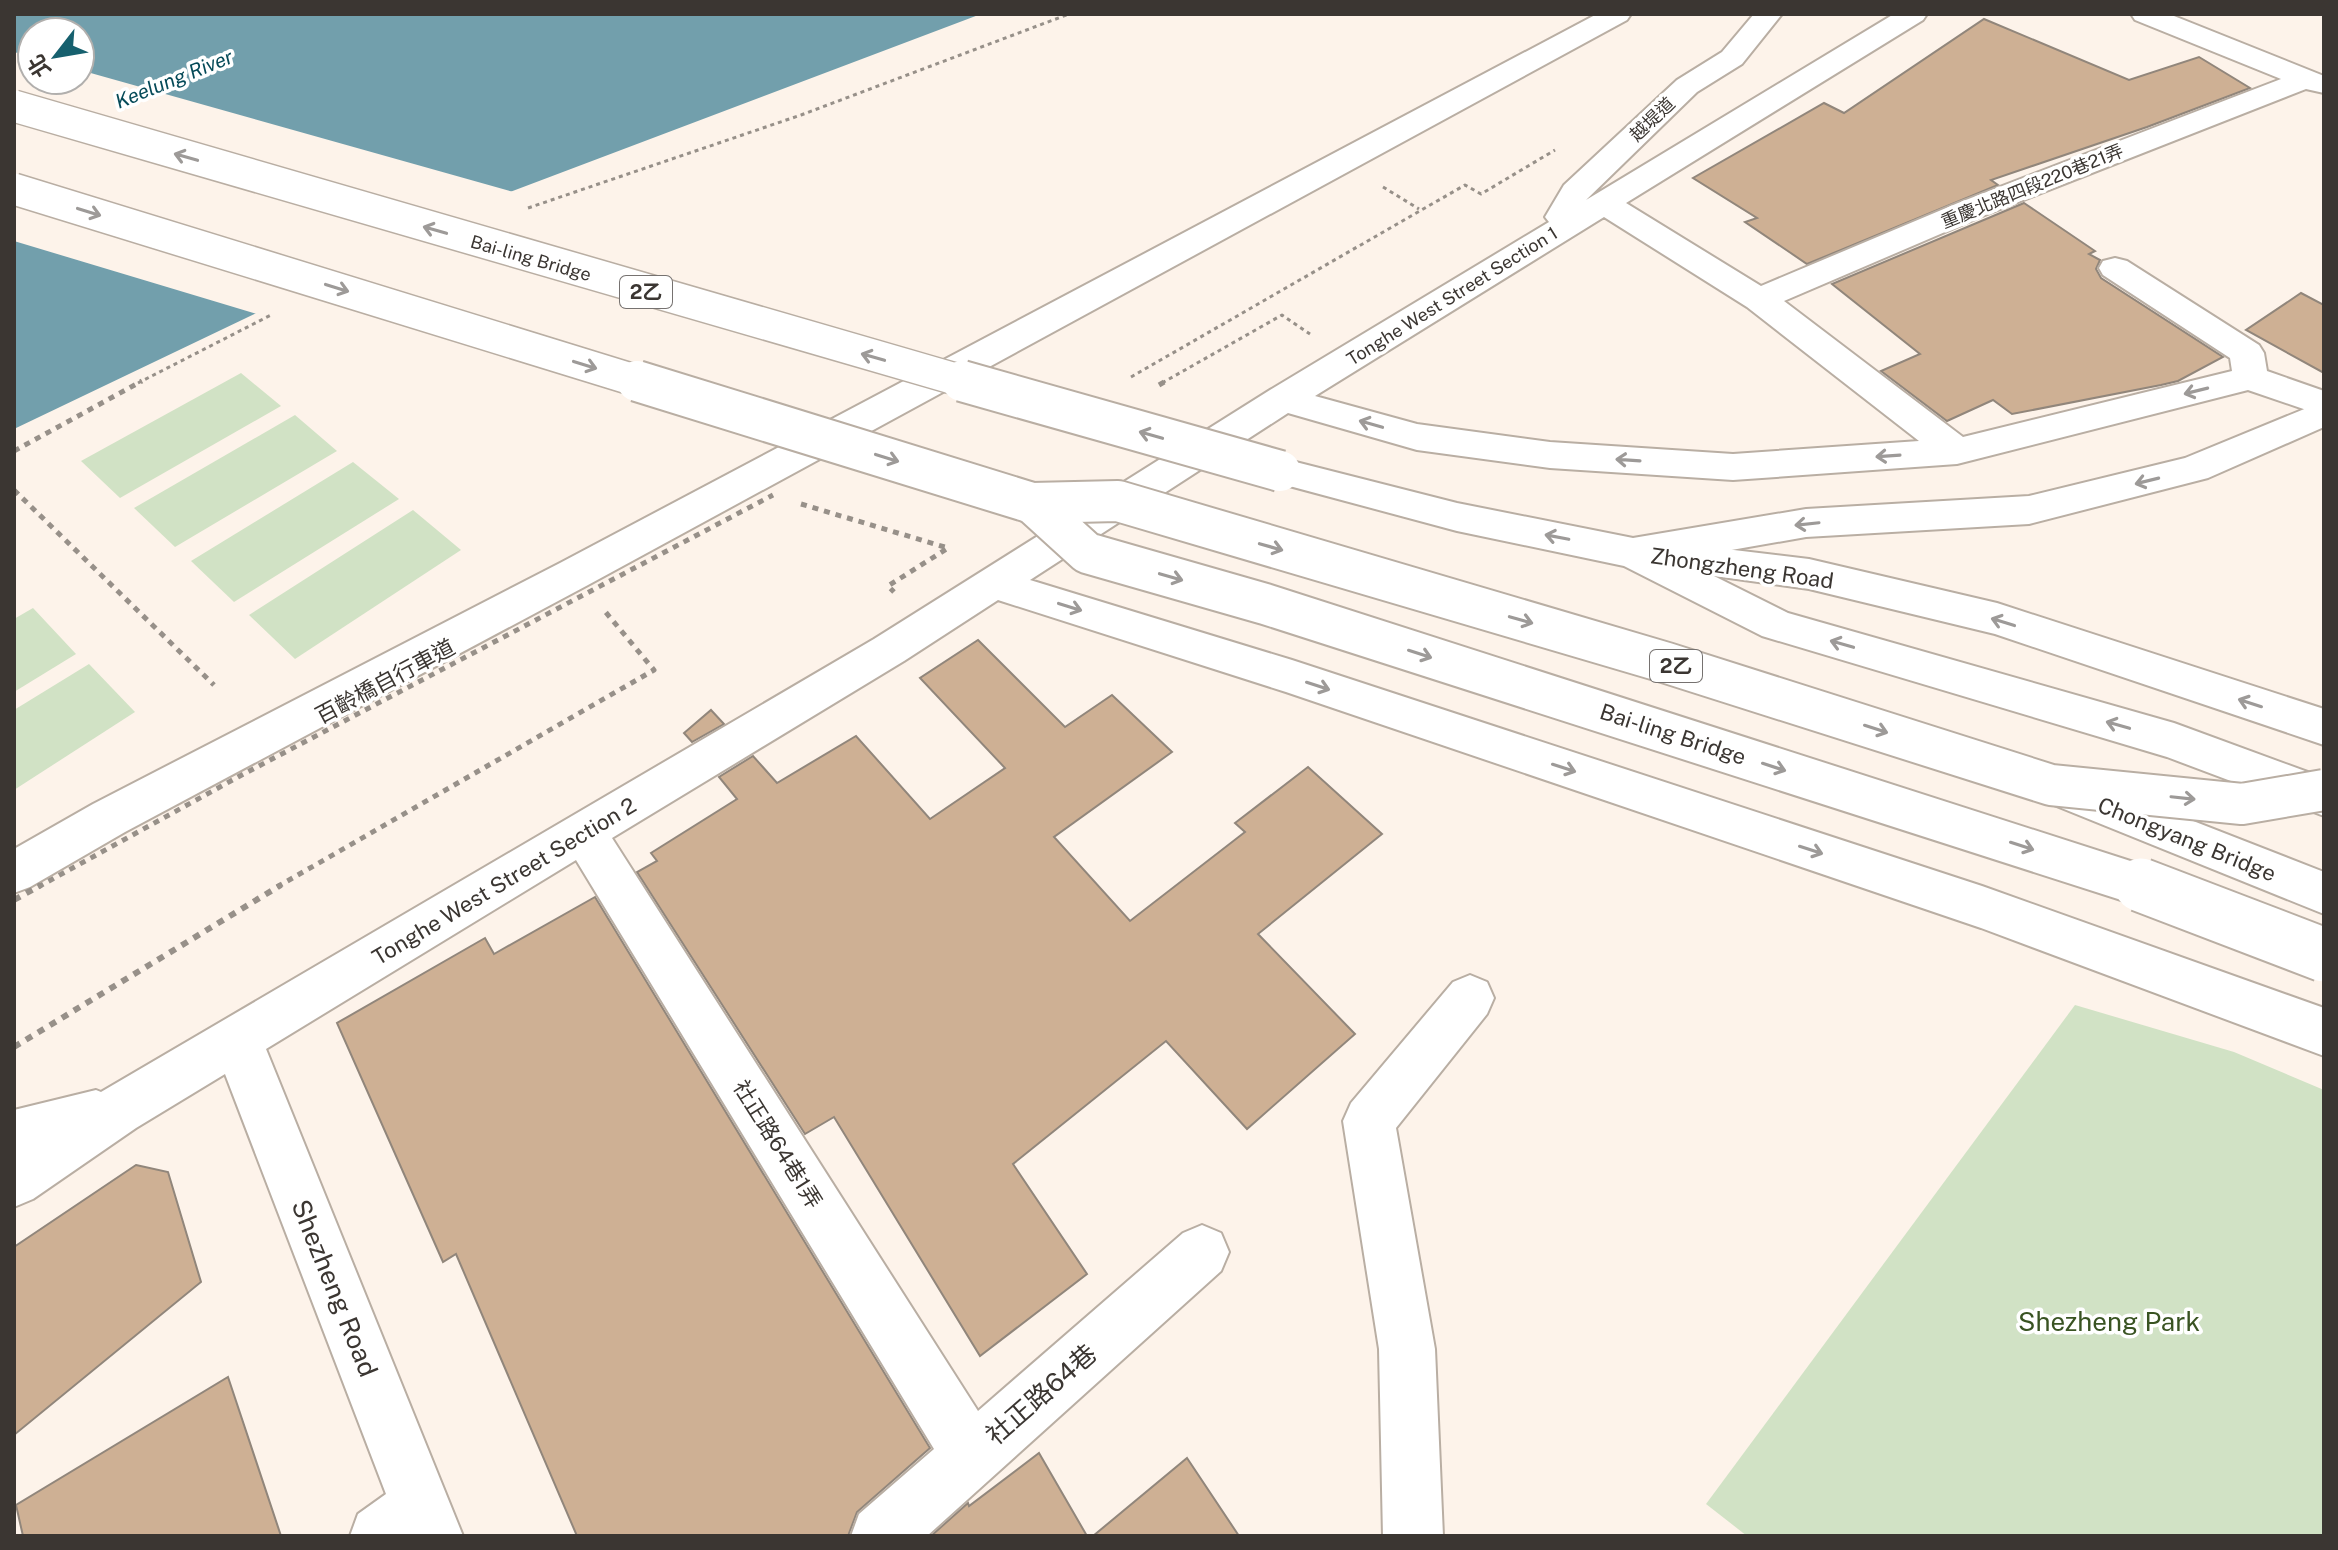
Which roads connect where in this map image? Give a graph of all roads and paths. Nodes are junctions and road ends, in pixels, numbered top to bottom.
1 (1617, 14) edge
2 (1768, 14) edge
3 (1913, 14) edge
4 (2145, 14) edge
5 (2229, 14) edge
6 (2202, 38) junction
7 (2316, 82) edge
8 (14, 106) edge
9 (14, 189) edge
10 (1481, 194) dead end
11 (1604, 203) junction
12 (1549, 236) junction
13 (2115, 268) dead end
14 (1759, 299) junction
15 (1282, 315) dead end
16 (1136, 373) dead end
17 (2250, 378) junction
18 (1158, 385) dead end
19 (1283, 399) junction
20 (2324, 404) edge
21 (2324, 413) edge
22 (1204, 450) junction
23 (1957, 451) junction
24 (14, 490) edge
25 (1032, 503) junction
26 (1633, 553) junction
27 (574, 574) junction
28 (995, 584) junction
29 (888, 586) dead end
30 (214, 685) dead end
31 (2324, 727) edge
32 (2051, 785) junction
33 (2324, 790) edge
34 (2324, 797) edge
35 (584, 833) junction
36 (14, 873) edge
37 (2324, 893) edge
38 (14, 900) edge
39 (2324, 955) edge
40 (1470, 998) dead end
41 (2324, 1032) edge
42 (237, 1040) junction
43 (14, 1047) edge
44 (118, 1110) junction
45 (14, 1137) edge
46 (14, 1180) edge
47 (1202, 1252) dead end
48 (972, 1456) junction
49 (412, 1526) edge
50 (881, 1536) edge
51 (1413, 1536) edge

1 - 27 main road
2 - 12 main road, 越堤道
3 - 11 main road, Tonghe West Street Section 1
4 - 6 main road
5 - 6 main road
6 - 7 main road
7 - 14 main road, 重慶北路四段220巷21弄
22 -> 8 main road, Bai-ling Bridge / 2乙, bridge
9 -> 25 main road, Bai-ling Bridge / 2乙, bridge
10 - 16 path
11 - 12 main road, Tonghe West Street Section 1
11 - 14 main road
12 - 19 main road, Tonghe West Street Section 1
13 - 17 main road
14 - 23 main road
15 - 18 path
17 - 20 main road
17 -> 23 main road
19 - 22 main road, Tonghe West Street Section 1
23 -> 19 main road
21 -> 26 main road, 2乙
26 -> 22 main road, Bai-ling Bridge / 2乙, bridge
22 - 28 main road, Tonghe West Street Section 1
24 - 30 path
25 -> 32 main road, Bai-ling Bridge / 2乙, bridge
25 -> 39 main road, Bai-ling Bridge, bridge
31 -> 26 main road, Zhongzheng Road
34 -> 26 main road, Zhongzheng Road
27 - 36 main road
27 - 43 path
28 - 35 main road, Tonghe West Street Section 2
28 -> 41 main road
29 - 38 path, 百齡橋自行車道, bridge
32 -> 33 main road, Bai-ling Bridge / 2乙, bridge
32 - 37 main road, Chongyang Bridge, bridge
35 - 42 main road, Tonghe West Street Section 2
35 - 48 main road, 社正路64巷1弄
40 - 51 main road
42 - 44 main road, Tonghe West Street Section 2
42 - 49 main road, Shezheng Road
44 - 45 main road
44 - 46 main road, Tonghe West Street Section 2
47 - 48 main road, 社正路64巷
48 - 50 main road, 社正路64巷

